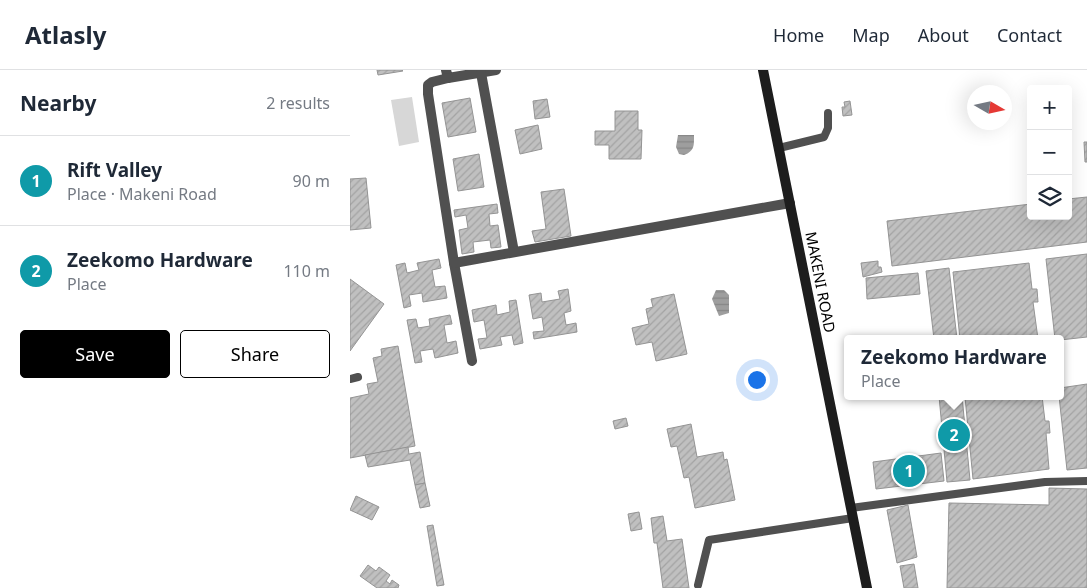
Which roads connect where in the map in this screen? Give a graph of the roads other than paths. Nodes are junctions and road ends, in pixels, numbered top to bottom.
1 (496, 70) edge
2 (763, 70) edge
3 (481, 73) junction
4 (447, 74) edge
5 (828, 114) dead end
6 (779, 148) junction
7 (790, 203) junction
8 (514, 252) junction
9 (454, 263) junction
10 (472, 361) dead end
11 (1087, 481) edge
12 (851, 508) junction
13 (853, 518) junction
14 (698, 585) dead end
15 (868, 588) edge

1 - 3 street
2 - 6 main road, MAKENI ROAD
3 - 4 street
3 - 8 street
4 - 9 street
5 - 6 lane
6 - 7 main road, MAKENI ROAD
7 - 8 street
7 - 12 main road, MAKENI ROAD
8 - 9 street
9 - 10 street
11 - 12 lane
12 - 13 main road, MAKENI ROAD
13 - 14 lane
13 - 15 main road, MAKENI ROAD

